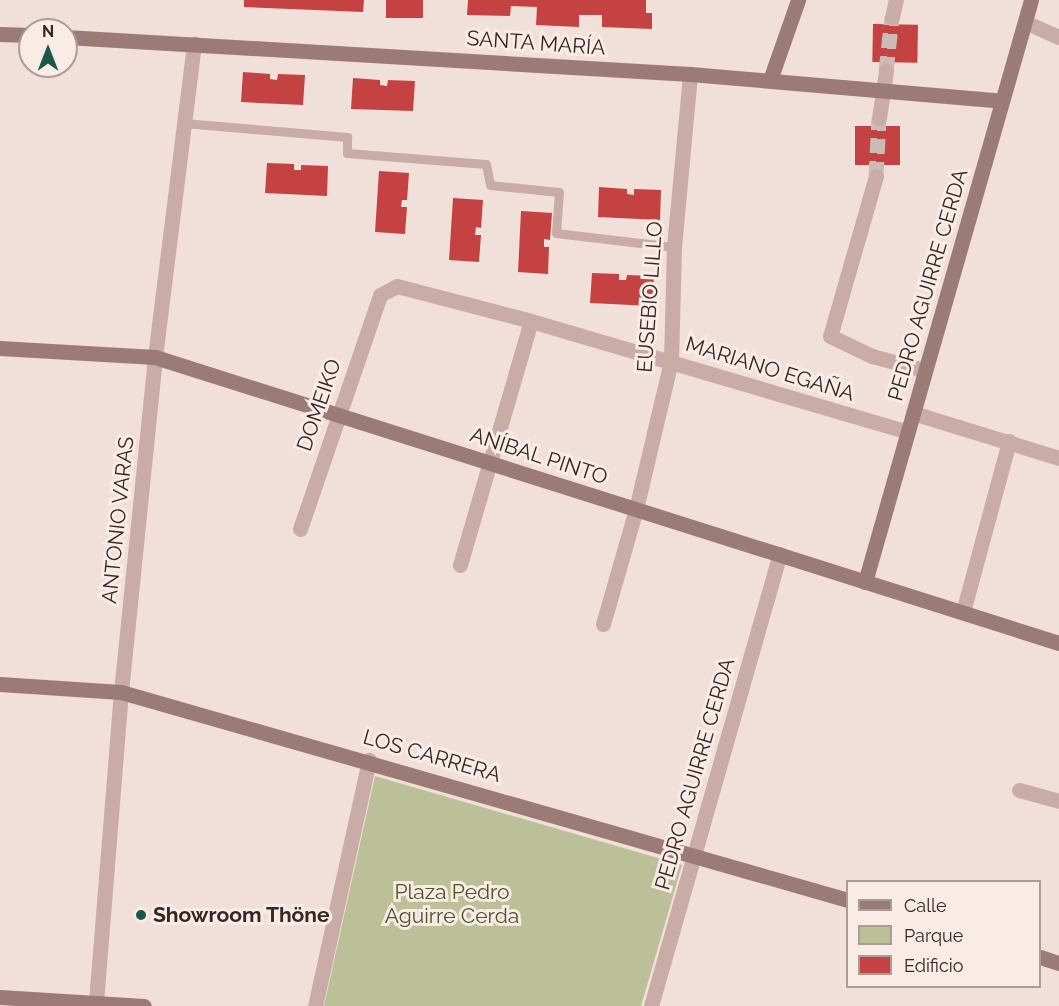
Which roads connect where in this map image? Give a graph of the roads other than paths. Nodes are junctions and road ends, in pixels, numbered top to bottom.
1 (798, 0) edge
2 (896, 0) edge
3 (1031, 0) edge
4 (892, 17) tunnel mouth
5 (1025, 22) junction
6 (0, 34) edge
7 (18, 35) edge
8 (1059, 37) edge
9 (78, 38) edge
10 (194, 43) junction
11 (886, 71) tunnel mouth
12 (690, 74) junction
13 (770, 80) junction
14 (885, 90) junction
15 (1002, 101) junction
16 (879, 118) tunnel mouth
17 (184, 123) junction
18 (876, 176) tunnel mouth
19 (674, 247) junction
20 (380, 295) joint
21 (531, 321) junction
22 (0, 348) edge
23 (155, 357) junction
24 (671, 361) junction
25 (924, 370) junction
26 (913, 412) junction
27 (337, 415) junction
28 (907, 432) junction
29 (1010, 441) junction
30 (1059, 458) edge
31 (489, 462) junction
32 (636, 509) junction
33 (300, 529) dead end
34 (780, 554) junction
35 (460, 565) dead end
36 (865, 582) junction
37 (963, 612) junction
38 (603, 624) dead end
39 (1059, 643) edge
40 (0, 684) edge
41 (121, 692) junction
42 (369, 759) junction
43 (1019, 790) dead end
44 (1059, 801) edge
45 (694, 854) junction
46 (846, 899) edge
47 (1041, 957) edge
48 (1059, 963) edge
49 (0, 997) edge
50 (96, 1002) junction
51 (78, 1003) edge
52 (144, 1006) edge
53 (315, 1006) edge
54 (651, 1006) edge

1 - 13 street
2 - 4 street
3 - 5 street, PEDRO AGUIRRE CERDA
5 - 8 street
5 - 15 street, PEDRO AGUIRRE CERDA
6 - 7 street
9 - 10 street, SANTA MARÍA
10 - 12 street, SANTA MARÍA
10 - 17 street, ANTONIO VARAS
11 - 14 street
12 - 13 street, SANTA MARÍA
12 - 19 street, EUSEBIO LILLO
13 - 14 street, SANTA MARÍA
14 - 15 street, SANTA MARÍA
14 - 16 street
15 - 25 street, PEDRO AGUIRRE CERDA
17 - 19 lane
17 - 23 street, ANTONIO VARAS
18 - 25 street
19 - 24 street, EUSEBIO LILLO
20 - 21 street, MARIANO EGAÑA
20 - 27 street, DOMEIKO
21 - 24 street, MARIANO EGAÑA
21 - 31 street
22 - 23 street, ANÍBAL PINTO
23 - 27 street, ANÍBAL PINTO
23 - 41 street, ANTONIO VARAS
24 - 28 street, MARIANO EGAÑA
24 - 32 street, EUSEBIO LILLO
25 - 26 street, PEDRO AGUIRRE CERDA
26 - 28 street, PEDRO AGUIRRE CERDA
26 - 29 street
27 - 31 street, ANÍBAL PINTO
27 - 33 street, DOMEIKO
28 - 36 street, PEDRO AGUIRRE CERDA
29 - 30 street
29 - 37 street
31 - 32 street, ANÍBAL PINTO
31 - 35 street
32 - 34 street, ANÍBAL PINTO
32 - 38 street, EUSEBIO LILLO
34 - 36 street, ANÍBAL PINTO
34 - 45 street, PEDRO AGUIRRE CERDA
36 - 37 street, ANÍBAL PINTO
37 - 39 street, ANÍBAL PINTO
40 - 41 street, LOS CARRERA
41 - 42 street, LOS CARRERA
41 - 50 street, ANTONIO VARAS
42 - 45 street, LOS CARRERA
42 - 53 street
43 - 44 street
45 - 46 street, LOS CARRERA
45 - 54 street, PEDRO AGUIRRE CERDA
47 - 48 street
49 - 51 street
50 - 51 street
50 - 52 street

